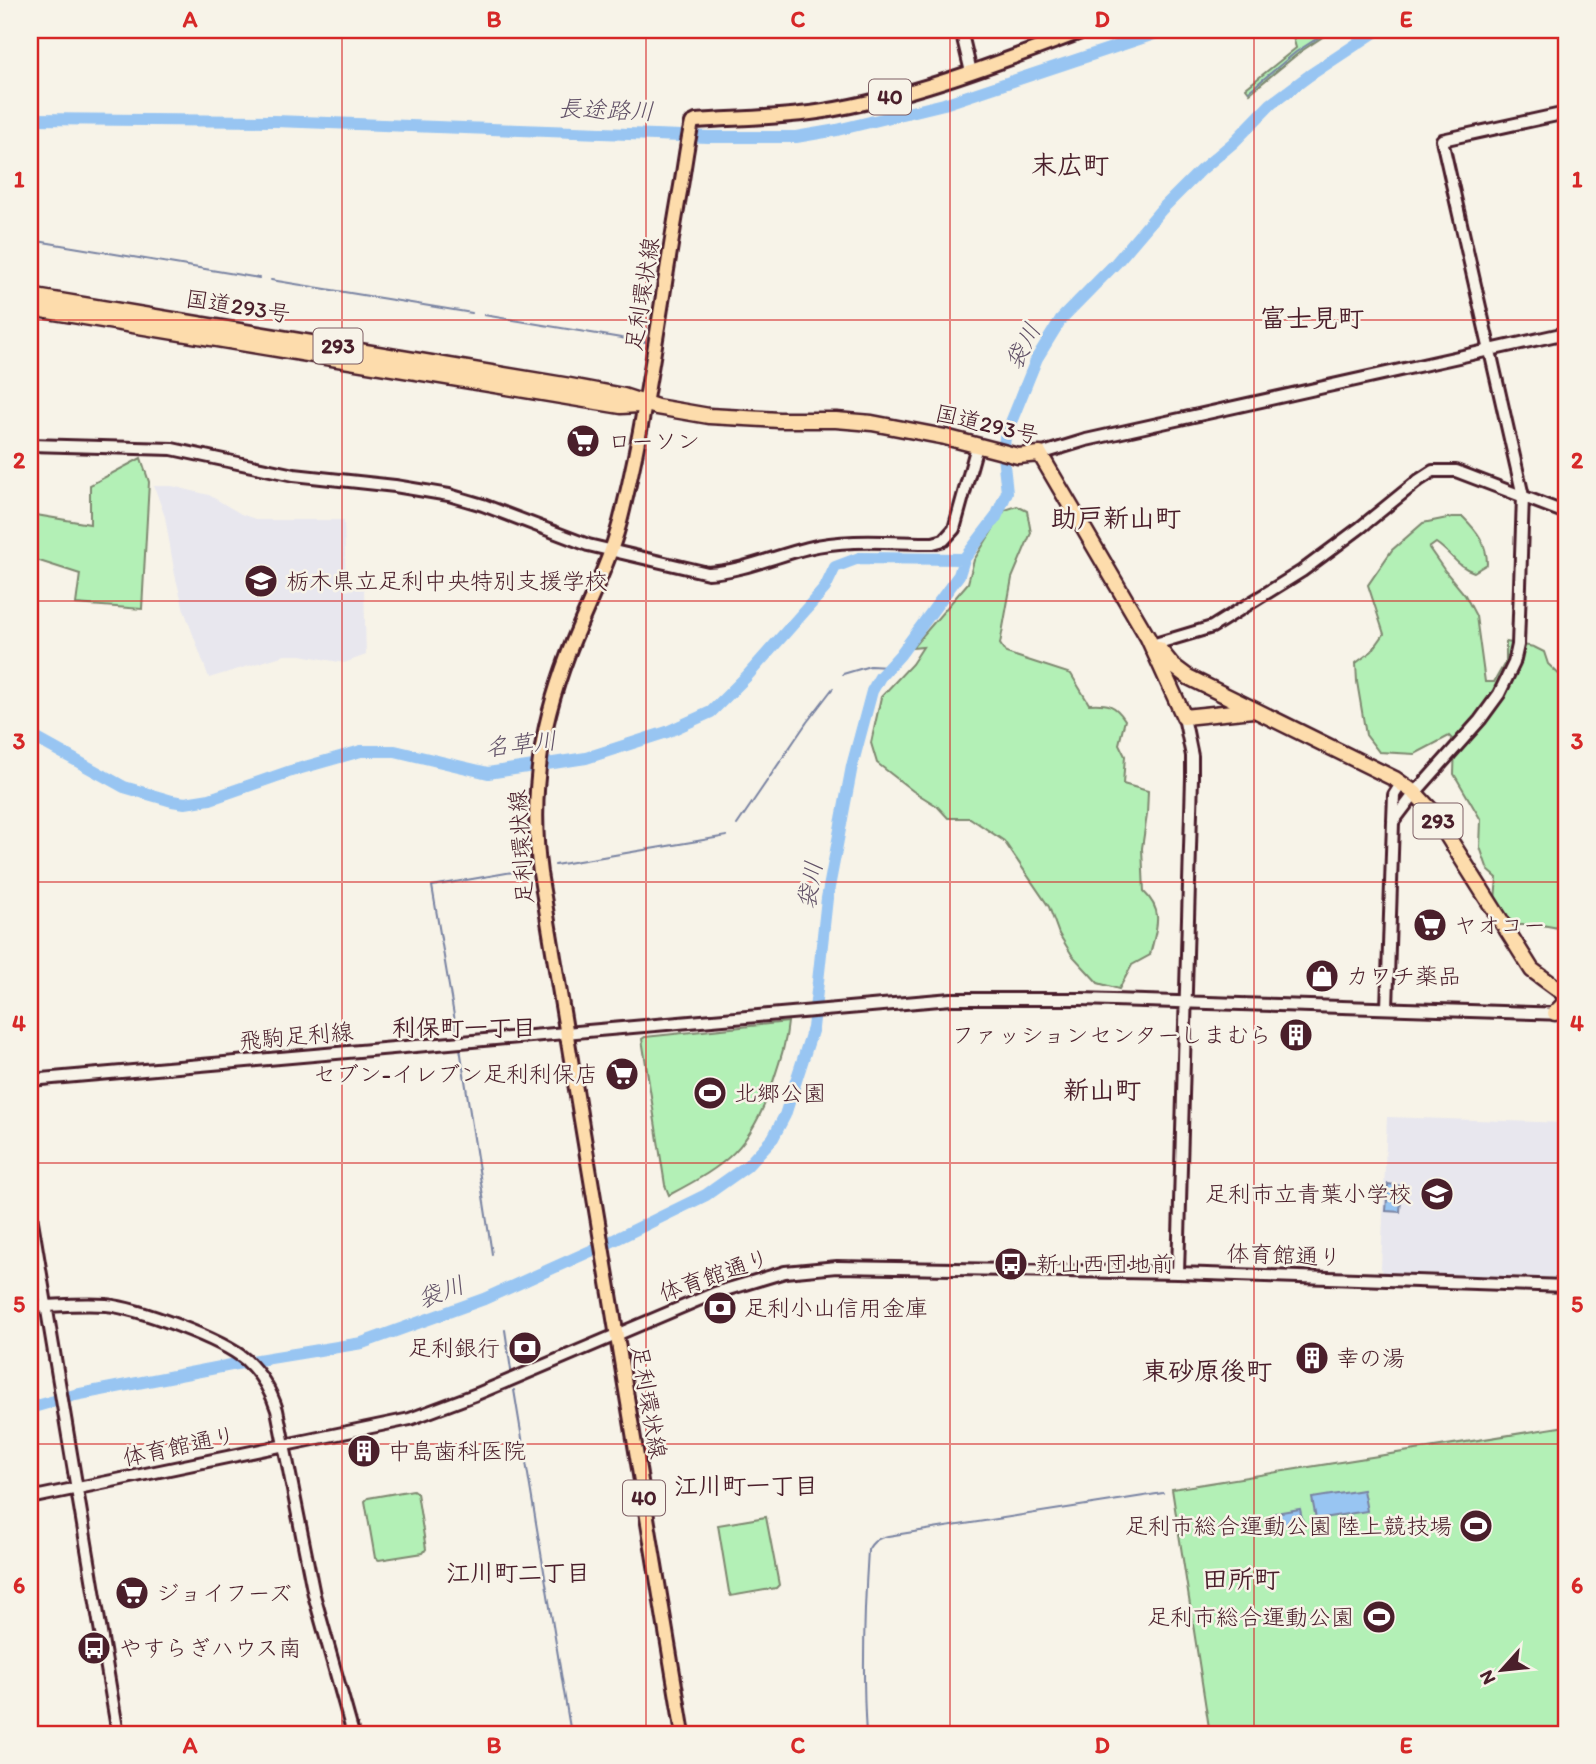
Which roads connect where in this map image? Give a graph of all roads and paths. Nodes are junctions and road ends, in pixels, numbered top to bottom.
1 (961, 30) edge
2 (1086, 30) edge
3 (971, 72) junction
4 (1566, 113) edge
5 (30, 296) edge
6 (30, 308) edge
7 (1566, 333) edge
8 (1489, 350) junction
9 (644, 405) junction
10 (30, 445) edge
11 (982, 447) junction
12 (1041, 454) junction
13 (1523, 496) junction
14 (1566, 513) edge
15 (610, 551) junction
16 (1151, 641) junction
17 (1253, 710) junction
18 (1184, 717) junction
19 (1401, 784) junction
20 (1415, 793) junction
21 (1393, 822) junction
22 (1566, 995) edge
23 (1184, 1003) junction
24 (1387, 1008) junction
25 (1561, 1014) edge
26 (566, 1034) junction
27 (30, 1080) edge
28 (30, 1209) edge
29 (1178, 1273) junction
30 (1566, 1286) edge
31 (30, 1307) edge
32 (46, 1307) junction
33 (616, 1334) junction
34 (285, 1445) junction
35 (77, 1489) junction
36 (30, 1499) edge
37 (118, 1734) edge
38 (353, 1734) edge
39 (683, 1734) edge

1 - 3 street
2 - 3 main road, 足利環状線 / 40
3 - 9 main road, 足利環状線 / 40
4 - 8 street
5 - 9 highway, 国道293号 / 293
6 - 9 highway, 国道293号 / 293
7 - 8 street
8 - 12 street
8 - 13 street
9 - 11 highway, 国道293号 / 293
9 - 15 main road, 足利環状線 / 40
10 - 15 street
11 - 12 highway, 国道293号 / 293
11 - 15 street
12 - 16 highway, 国道293号 / 293
13 - 14 street
13 - 16 street
13 - 20 street
15 - 26 main road, 足利環状線 / 40
16 - 17 highway, 国道293号 / 293
16 - 18 highway, 国道293号
17 - 18 highway
17 - 19 highway, 国道293号 / 293
18 - 23 street
19 - 20 highway, 国道293号 / 293
19 - 21 street
20 - 21 street
20 - 22 highway, 国道293号 / 293
21 - 24 street
22 - 25 highway
23 - 24 street, 飛駒足利線
23 - 26 street, 飛駒足利線
23 - 29 street
24 - 25 street, 飛駒足利線
26 - 27 street, 飛駒足利線
26 - 33 main road, 足利環状線 / 40
28 - 32 street
29 - 30 street, 体育館通り
29 - 33 street, 体育館通り
31 - 32 street
32 - 34 street
32 - 35 street
33 - 34 street, 体育館通り
33 - 39 main road, 足利環状線 / 40
34 - 35 street, 体育館通り
34 - 38 street
35 - 36 street, 体育館通り
35 - 37 street

